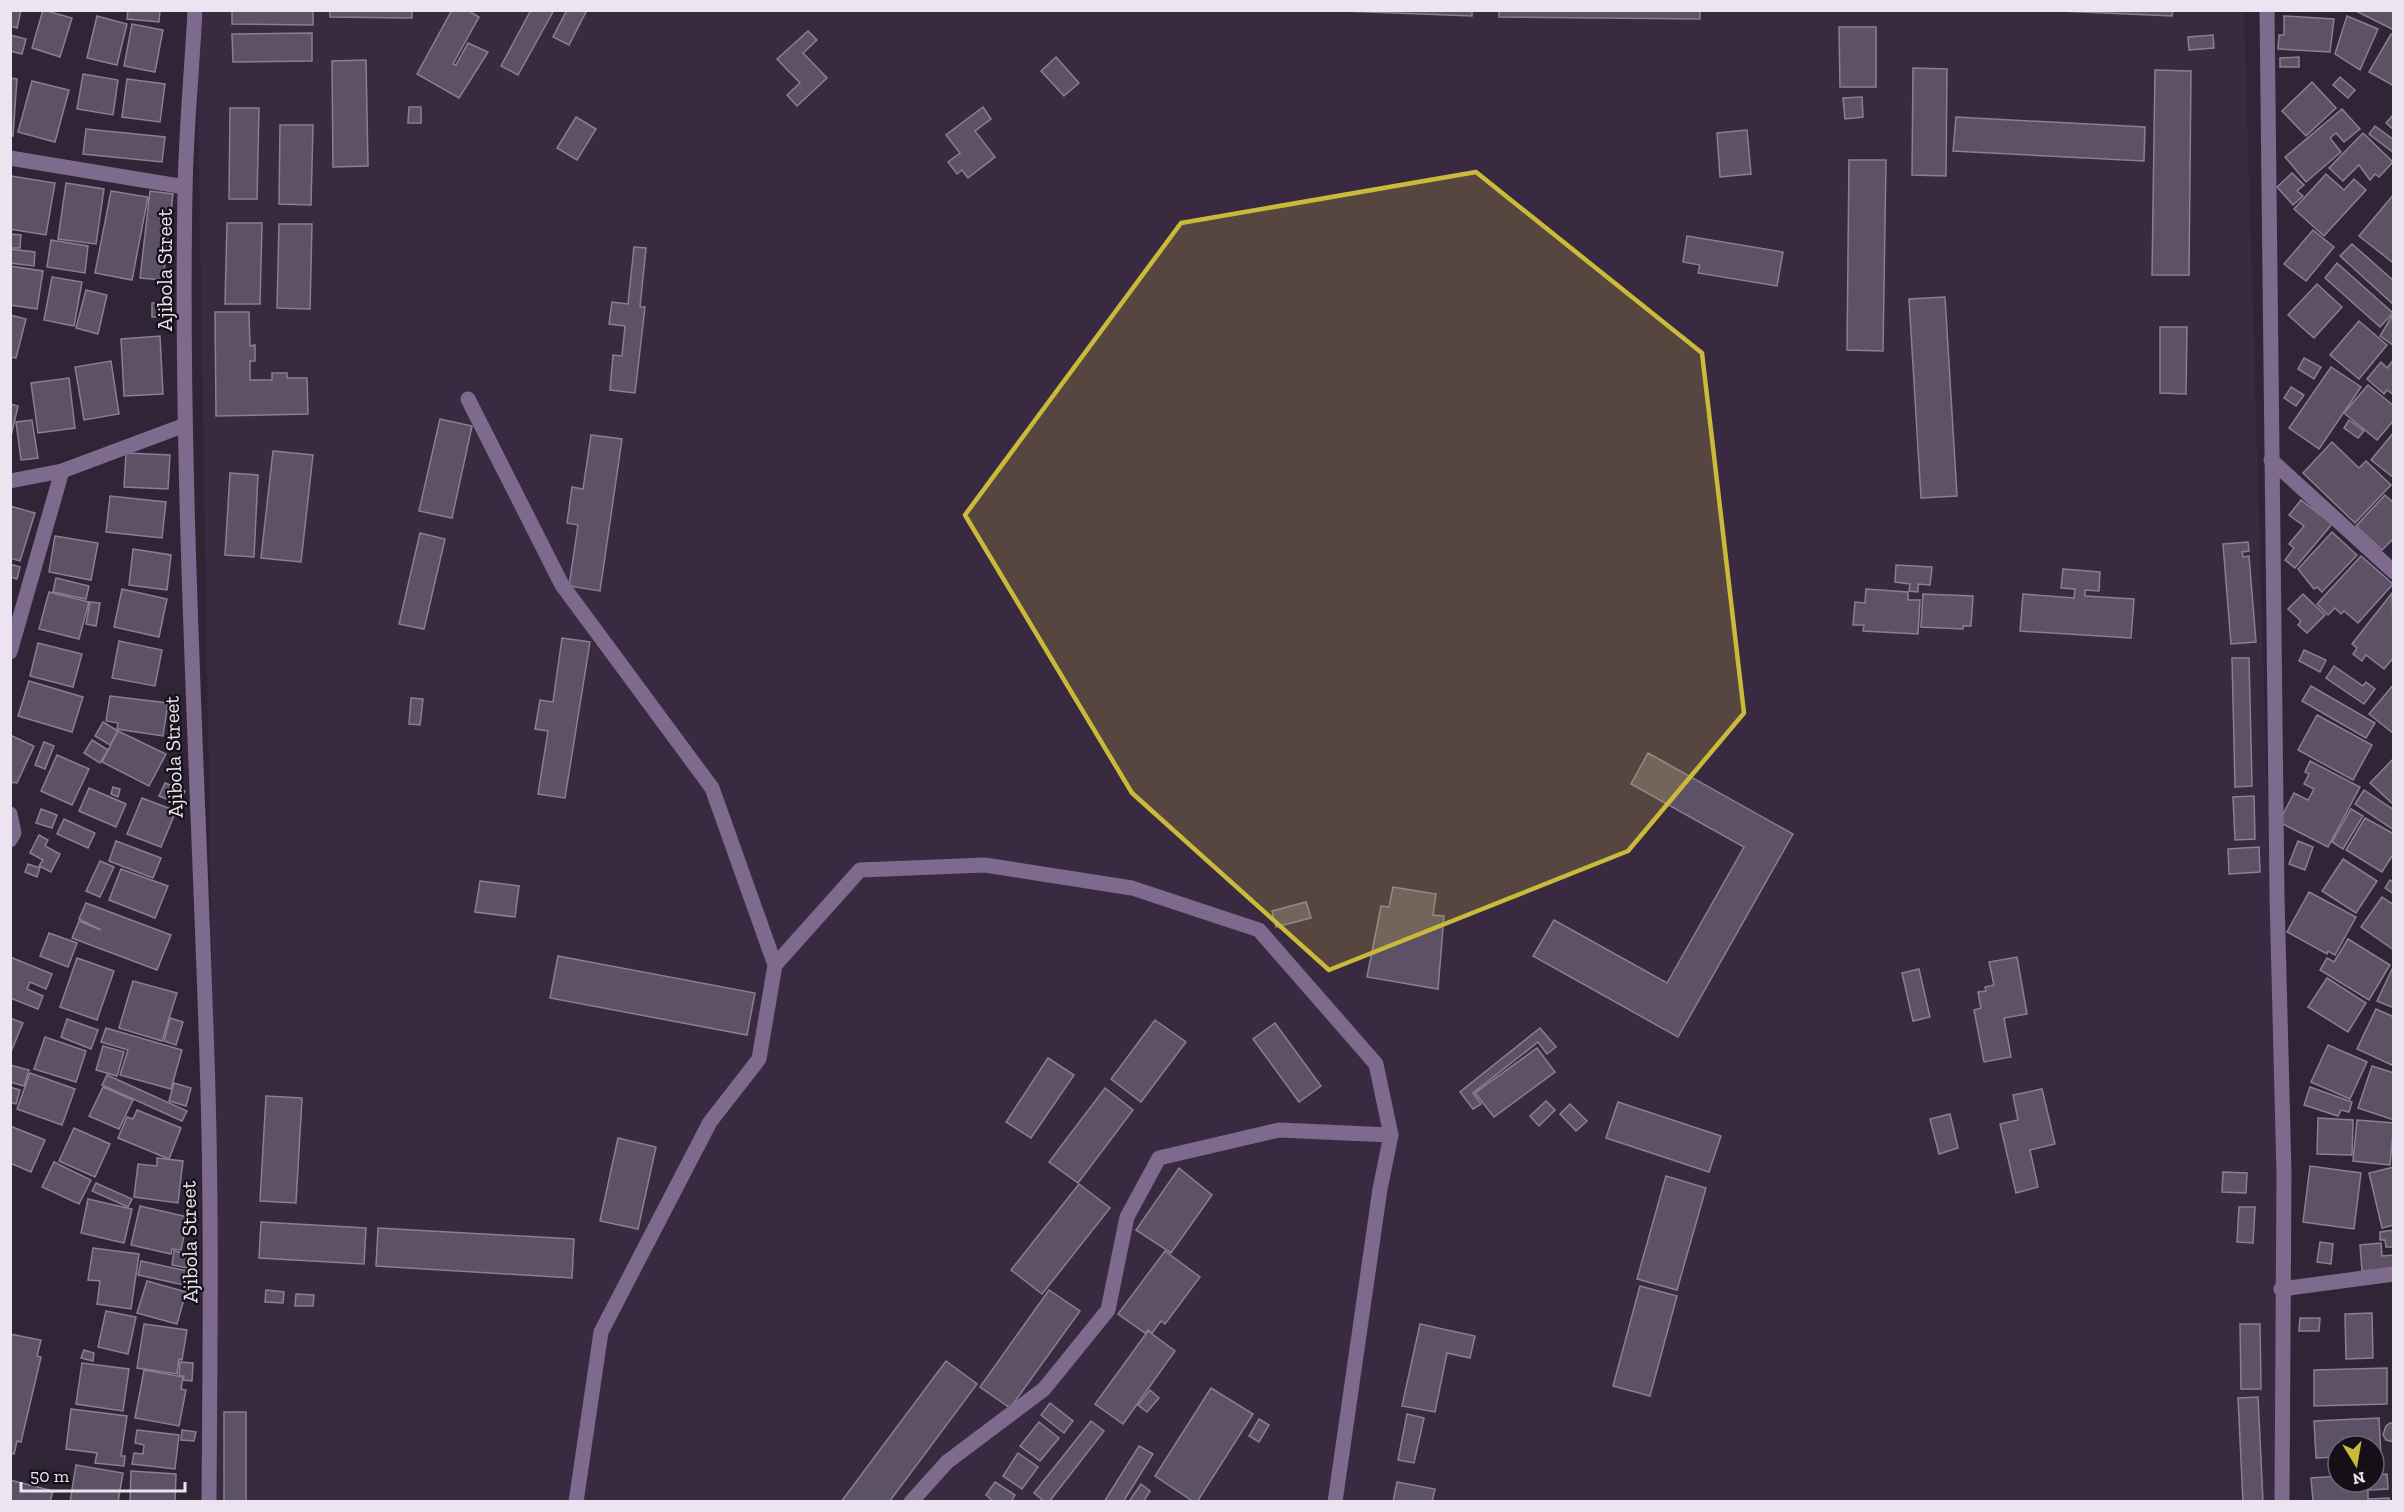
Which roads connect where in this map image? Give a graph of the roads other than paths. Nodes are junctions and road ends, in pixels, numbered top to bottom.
1 (195, 10) edge
2 (2267, 10) edge
3 (10, 158) edge
4 (185, 187) junction
5 (468, 399) dead end
6 (185, 425) junction
7 (2271, 460) junction
8 (62, 471) junction
9 (10, 481) edge
10 (2394, 572) edge
11 (10, 652) edge
12 (10, 814) edge
13 (10, 840) edge
14 (775, 965) junction
15 (1391, 1135) junction
16 (2394, 1274) edge
17 (2282, 1289) junction
18 (209, 1502) edge
19 (576, 1502) edge
20 (911, 1502) edge
21 (1335, 1502) edge
22 (2282, 1502) edge

1 - 4 street, Ajibola Street
2 - 7 street
3 - 4 street
4 - 6 street, Ajibola Street
5 - 14 street
6 - 8 street
6 - 18 street, Ajibola Street
7 - 10 street
7 - 17 street
8 - 9 street
8 - 11 street
12 - 13 street
14 - 15 street
14 - 19 street
15 - 20 street
15 - 21 street
16 - 17 street
17 - 22 street

